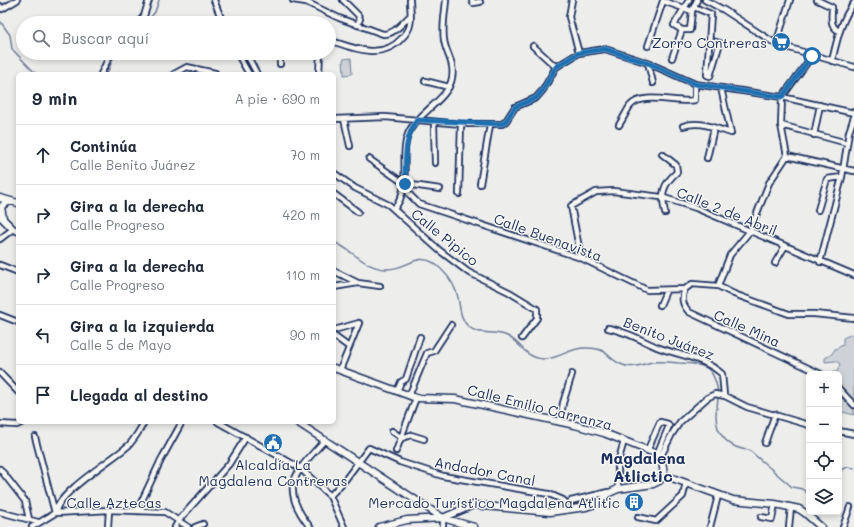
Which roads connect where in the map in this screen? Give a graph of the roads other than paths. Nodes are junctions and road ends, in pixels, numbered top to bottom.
1 (17, 0) edge
2 (150, 0) edge
3 (214, 0) edge
4 (293, 0) edge
5 (343, 0) edge
6 (410, 0) edge
7 (446, 0) edge
8 (472, 0) edge
9 (572, 0) edge
10 (689, 0) edge
11 (697, 0) edge
12 (705, 0) edge
13 (790, 0) edge
14 (817, 0) edge
15 (480, 2) dead end
16 (854, 3) edge
17 (1, 8) edge
18 (684, 8) junction
19 (693, 9) junction
20 (144, 16) edge
21 (220, 16) edge
22 (410, 16) junction
23 (358, 25) junction
24 (682, 30) junction
25 (839, 31) junction
26 (709, 40) junction
27 (336, 42) edge
28 (776, 44) junction
29 (533, 46) dead end
30 (648, 46) dead end
31 (579, 53) junction
32 (812, 56) junction
33 (672, 58) dead end
34 (107, 60) edge
35 (241, 60) edge
36 (250, 60) edge
37 (280, 60) edge
38 (320, 60) edge
39 (832, 60) junction
40 (648, 63) junction
41 (280, 64) dead end
42 (556, 67) junction
43 (854, 67) edge
44 (102, 72) edge
45 (178, 72) edge
46 (210, 72) edge
47 (248, 72) edge
48 (256, 72) edge
49 (319, 72) edge
50 (425, 81) dead end
51 (653, 83) dead end
52 (695, 84) junction
53 (449, 87) junction
54 (721, 88) junction
55 (782, 97) junction
56 (820, 105) junction
57 (854, 113) edge
58 (854, 116) edge
59 (336, 119) edge
60 (344, 119) junction
61 (417, 120) junction
62 (434, 122) junction
63 (461, 124) junction
64 (490, 125) junction
65 (619, 125) dead end
66 (781, 125) junction
67 (683, 126) dead end
68 (714, 128) junction
69 (814, 135) junction
70 (847, 143) junction
71 (350, 146) dead end
72 (662, 154) dead end
73 (787, 156) junction
74 (707, 158) dead end
75 (370, 159) dead end
76 (435, 163) dead end
77 (843, 167) junction
78 (854, 171) edge
79 (336, 174) edge
80 (842, 177) junction
81 (405, 184) junction
82 (480, 184) dead end
83 (440, 189) dead end
84 (459, 194) dead end
85 (336, 196) edge
86 (661, 197) junction
87 (0, 198) edge
88 (11, 201) junction
89 (16, 202) edge
90 (394, 209) junction
91 (818, 210) dead end
92 (358, 212) dead end
93 (665, 213) dead end
94 (1, 217) edge
95 (16, 230) edge
96 (750, 231) junction
97 (0, 239) edge
98 (785, 246) junction
99 (581, 258) junction
100 (820, 262) junction
101 (775, 264) dead end
102 (0, 265) edge
103 (16, 271) edge
104 (336, 272) edge
105 (854, 276) edge
106 (358, 283) junction
107 (380, 286) dead end
108 (718, 286) junction
109 (336, 287) edge
110 (685, 288) junction
111 (666, 291) junction
112 (660, 305) dead end
113 (0, 316) edge
114 (854, 318) edge
115 (16, 321) edge
116 (450, 325) dead end
117 (608, 328) dead end
118 (336, 329) edge
119 (336, 337) edge
120 (420, 337) dead end
121 (522, 338) dead end
122 (349, 347) junction
123 (337, 369) edge
124 (815, 371) edge
125 (0, 373) edge
126 (572, 374) dead end
127 (16, 390) edge
128 (397, 391) junction
129 (842, 391) edge
130 (723, 395) junction
131 (412, 397) junction
132 (854, 404) edge
133 (775, 414) junction
134 (560, 422) junction
135 (806, 423) edge
136 (0, 424) edge
137 (19, 424) edge
138 (143, 424) edge
139 (181, 424) edge
140 (222, 424) edge
141 (300, 424) edge
142 (392, 431) dead end
143 (842, 432) edge
144 (854, 434) edge
145 (35, 437) dead end
146 (246, 437) junction
147 (402, 438) junction
148 (424, 438) dead end
149 (324, 441) junction
150 (624, 441) junction
151 (765, 443) dead end
152 (648, 449) junction
153 (396, 451) dead end
154 (658, 456) junction
155 (359, 462) junction
156 (300, 468) junction
157 (0, 469) edge
158 (664, 474) junction
159 (686, 483) junction
160 (615, 490) junction
161 (330, 496) junction
162 (718, 496) junction
163 (571, 502) dead end
164 (775, 504) junction
165 (791, 507) junction
166 (850, 507) dead end
167 (110, 510) junction
168 (564, 510) junction
169 (137, 511) junction
170 (0, 512) edge
171 (55, 513) junction
172 (638, 516) dead end
173 (761, 517) dead end
174 (443, 518) junction
175 (29, 519) junction
176 (179, 520) junction
177 (813, 520) junction
178 (38, 522) junction
179 (203, 524) dead end
180 (32, 527) edge
181 (41, 527) edge
182 (108, 527) edge
183 (175, 527) edge
184 (188, 527) edge
185 (195, 527) edge
186 (310, 527) edge
187 (344, 527) edge
188 (379, 527) edge
189 (443, 527) edge
190 (474, 527) edge
191 (710, 527) edge
192 (789, 527) edge
193 (812, 527) edge
194 (821, 527) edge
195 (843, 527) edge

1 - 17 street
2 - 20 street
3 - 21 street
4 - 23 street
5 - 23 street
6 - 22 street
7 - 53 street
8 - 15 street
9 - 31 street
10 - 18 street
11 - 19 street
12 - 28 street
13 - 28 street
14 - 25 street
16 - 25 street
18 - 19 street
18 - 24 street
18 - 30 street
19 - 24 street
19 - 26 street
22 - 23 street
22 - 27 street
24 - 33 street
25 - 39 street
26 - 26 street
28 - 32 street
29 - 42 street
31 - 40 street
31 - 42 street
32 - 39 street
32 - 55 street
34 - 44 street
35 - 47 street
36 - 48 street
37 - 41 street
38 - 49 street
39 - 43 street
40 - 51 street
40 - 52 street
42 - 64 street
45 - 46 street
50 - 53 street
52 - 54 street
52 - 65 street
53 - 61 street
54 - 55 street
54 - 68 street
55 - 56 street
55 - 66 street
56 - 57 street
56 - 69 street
58 - 70 street
59 - 60 street
60 - 61 street
60 - 71 street
61 - 62 street
61 - 81 street
62 - 63 street
62 - 76 street
63 - 64 street
63 - 84 street
64 - 82 street
66 - 69 street
66 - 73 street
67 - 68 street
68 - 74 street
69 - 70 street
70 - 77 street
72 - 86 street
73 - 77 street
73 - 96 street
75 - 81 street
77 - 78 street
77 - 80 street
79 - 90 street, Calle Pipico
80 - 91 street
80 - 100 street
81 - 83 street
81 - 90 street
81 - 99 street, Calle Buenavista
85 - 92 street
86 - 93 street
86 - 96 street, Calle 2 de Abril
86 - 99 street, Calle 2 de Abril
87 - 88 street
88 - 89 street
88 - 94 street
90 - 121 street, Calle Pipico
94 - 95 street
95 - 97 street
96 - 98 street, Calle 2 de Abril
96 - 108 street
98 - 100 street, Calle 2 de Abril
98 - 101 street
99 - 111 street, Calle Buenavista
100 - 105 street, Calle 2 de Abril
102 - 103 street
104 - 106 street
106 - 107 street
106 - 109 street
108 - 110 street, Calle Buenavista
108 - 114 street, Calle Buenavista
110 - 111 street, Calle Buenavista
110 - 124 street, Calle Mina
111 - 112 street
113 - 115 street
116 - 131 street
117 - 130 street, Benito Juárez
118 - 122 street
119 - 122 street
120 - 128 street
122 - 123 street
123 - 128 street, Calle Emilio Carranza
125 - 127 street
126 - 134 street
128 - 131 street, Calle Emilio Carranza
129 - 132 street
130 - 133 street
130 - 154 street
131 - 134 street, Calle Emilio Carranza
131 - 147 street
133 - 135 street
133 - 151 street
134 - 150 street, Calle Emilio Carranza
136 - 137 street
138 - 171 street
139 - 169 street
140 - 146 street
141 - 149 street
142 - 147 street
143 - 144 street
145 - 171 street
146 - 156 street
146 - 176 street
147 - 148 street
147 - 153 street
149 - 155 street
149 - 156 street
150 - 152 street, Calle Emilio Carranza
150 - 160 street
152 - 154 street, Calle Emilio Carranza
152 - 154 street
154 - 158 street
155 - 161 street
155 - 168 street, Andador Canal
155 - 174 street
156 - 161 street
156 - 186 street
157 - 175 street
158 - 159 street
158 - 160 street
159 - 162 street
159 - 172 street
160 - 163 street
160 - 168 street
161 - 187 street
162 - 164 street
162 - 191 street
164 - 165 street
164 - 173 street
165 - 177 street
165 - 192 street
166 - 195 street
167 - 169 street, Calle Aztecas
167 - 171 street, Calle Aztecas
167 - 182 street
168 - 174 street
169 - 176 street, Calle Aztecas
170 - 175 street
171 - 178 street, Calle Aztecas
174 - 188 street
174 - 189 street
174 - 190 street
175 - 178 street
176 - 183 street
176 - 184 street, Calle Aztecas
177 - 193 street
177 - 194 street
178 - 180 street, Calle Aztecas
178 - 181 street
179 - 185 street

